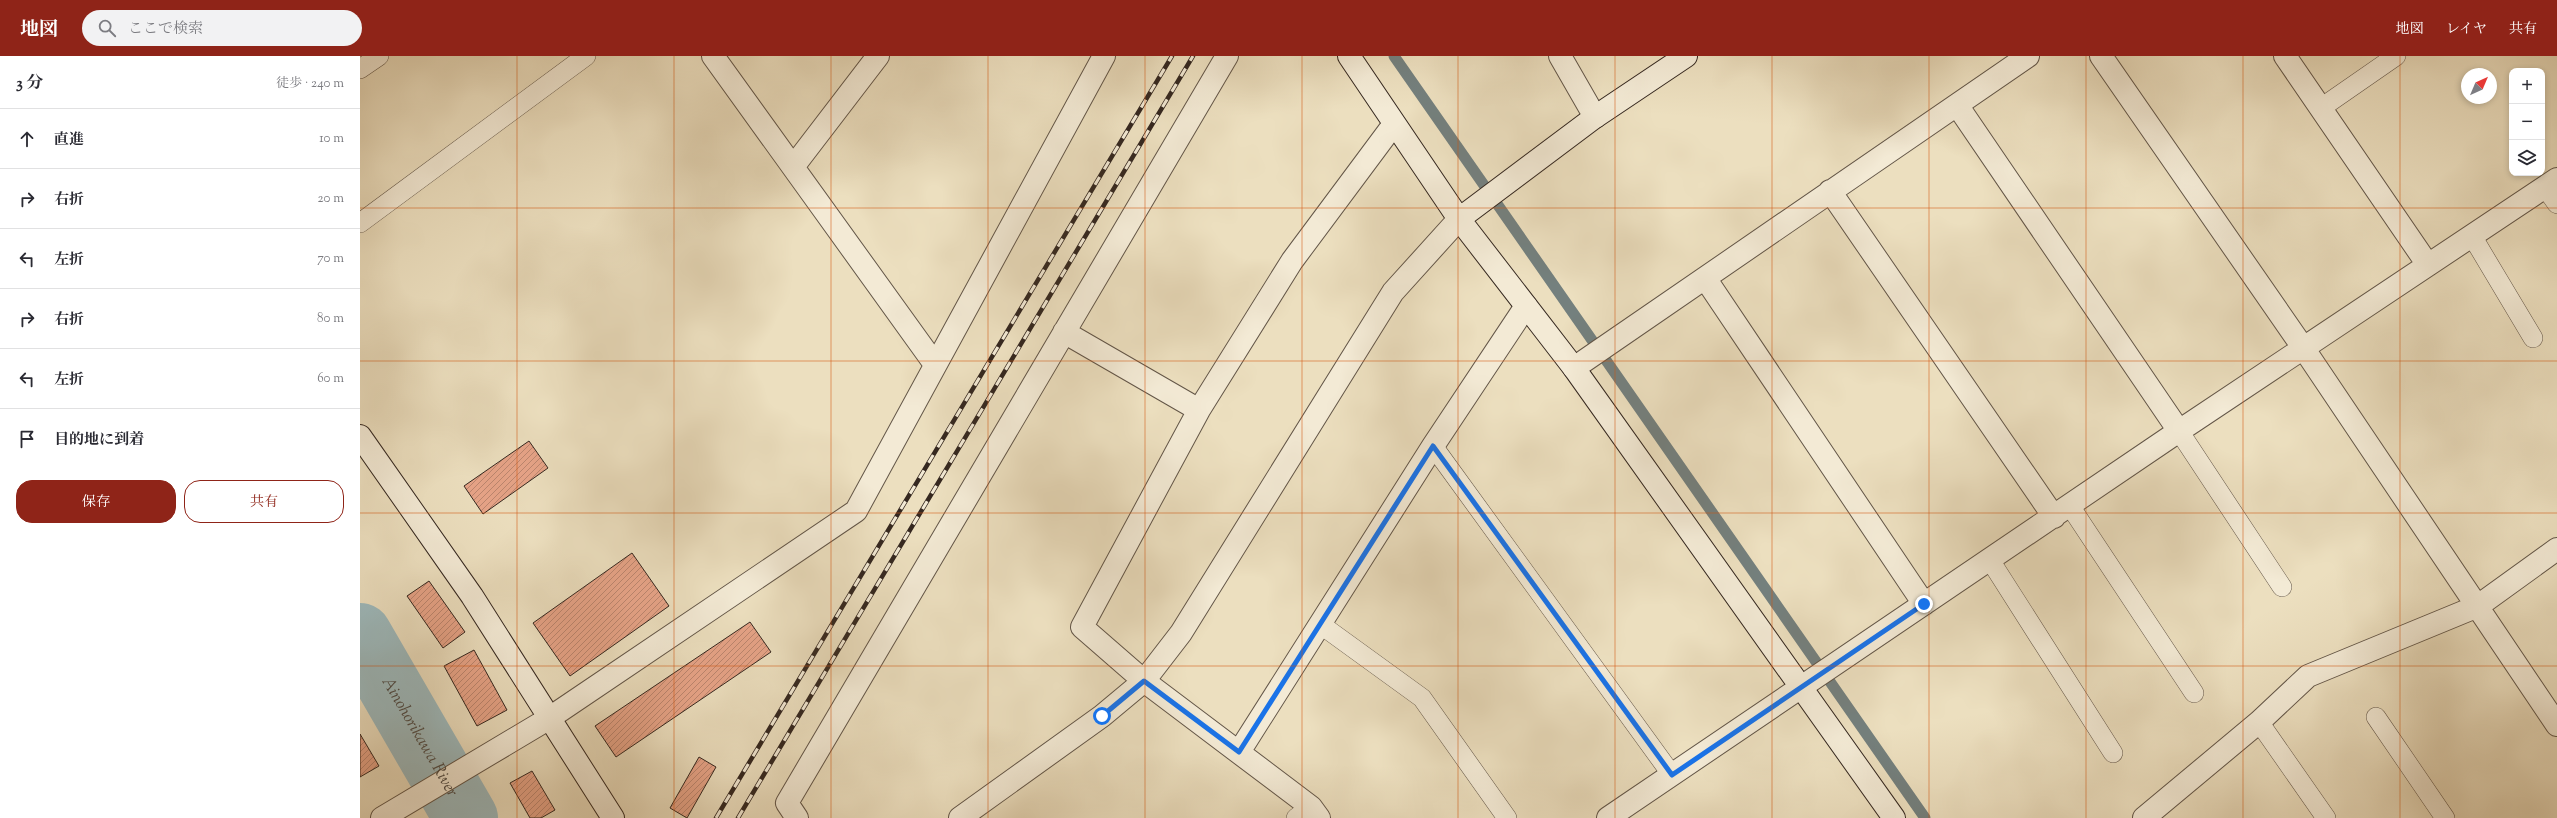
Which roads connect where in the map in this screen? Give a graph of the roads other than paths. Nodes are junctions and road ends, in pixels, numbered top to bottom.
1 (379, 56) edge
2 (586, 56) edge
3 (878, 56) edge
4 (1104, 56) edge
5 (1227, 56) edge
6 (1349, 56) edge
7 (1560, 56) edge
8 (1686, 56) edge
9 (2028, 56) edge
10 (2101, 56) edge
11 (2285, 56) edge
12 (2396, 56) edge
13 (719, 58) edge
14 (360, 69) edge
15 (1957, 105) junction
16 (2321, 108) junction
17 (1595, 117) junction
18 (1394, 124) junction
19 (793, 167) junction
20 (2551, 183) edge
21 (1830, 191) junction
22 (2557, 204) edge
23 (1459, 219) junction
24 (360, 223) edge
25 (2472, 236) junction
26 (2428, 265) junction
27 (1704, 278) junction
28 (1526, 306) junction
29 (1064, 332) junction
30 (2533, 338) dead end
31 (2304, 349) junction
32 (934, 363) junction
33 (1574, 368) junction
34 (1199, 410) junction
35 (2179, 431) junction
36 (360, 436) edge
37 (1433, 446) junction
38 (2062, 511) junction
39 (2557, 549) edge
40 (1990, 560) junction
41 (2282, 587) dead end
42 (1924, 604) junction
43 (2478, 606) junction
44 (1320, 624) junction
45 (1144, 681) junction
46 (1801, 687) junction
47 (2194, 693) dead end
48 (2376, 717) dead end
49 (548, 719) junction
50 (2259, 722) junction
51 (2557, 725) edge
52 (1239, 752) junction
53 (2113, 753) dead end
54 (1672, 775) junction
55 (1308, 814) edge
56 (382, 818) edge
57 (613, 818) edge
58 (797, 818) edge
59 (960, 818) edge
60 (1507, 818) edge
61 (1608, 818) edge
62 (1894, 818) edge
63 (2144, 818) edge
64 (2326, 818) edge
65 (2445, 818) edge

1 - 14 lane
2 - 24 lane
3 - 19 street
4 - 32 street
5 - 29 street
6 - 18 street
7 - 17 street
8 - 17 street
9 - 15 street
10 - 31 street
11 - 16 street
12 - 16 lane
13 - 19 street
15 - 21 street
15 - 35 street
16 - 26 street
17 - 23 street
18 - 23 street
18 - 34 street
19 - 32 street
20 - 22 lane
20 - 25 street
21 - 27 street
21 - 38 street
23 - 28 street
23 - 45 street
25 - 26 street
25 - 30 lane
26 - 31 street
27 - 33 street
27 - 42 street
28 - 33 street
28 - 37 street
29 - 34 street
29 - 58 street
31 - 35 street
31 - 43 street
32 - 49 street
33 - 46 street
34 - 45 street
35 - 38 street
35 - 41 lane
36 - 49 street
37 - 44 street
37 - 54 lane
38 - 40 street
38 - 47 lane
39 - 43 street
40 - 42 street
40 - 53 lane
42 - 46 street
43 - 50 street
43 - 51 street
44 - 52 street
44 - 60 lane
45 - 52 street
45 - 59 street
46 - 54 street
46 - 62 street
48 - 65 lane
49 - 56 street
49 - 57 street
50 - 63 street
50 - 64 lane
52 - 55 street
54 - 61 street

